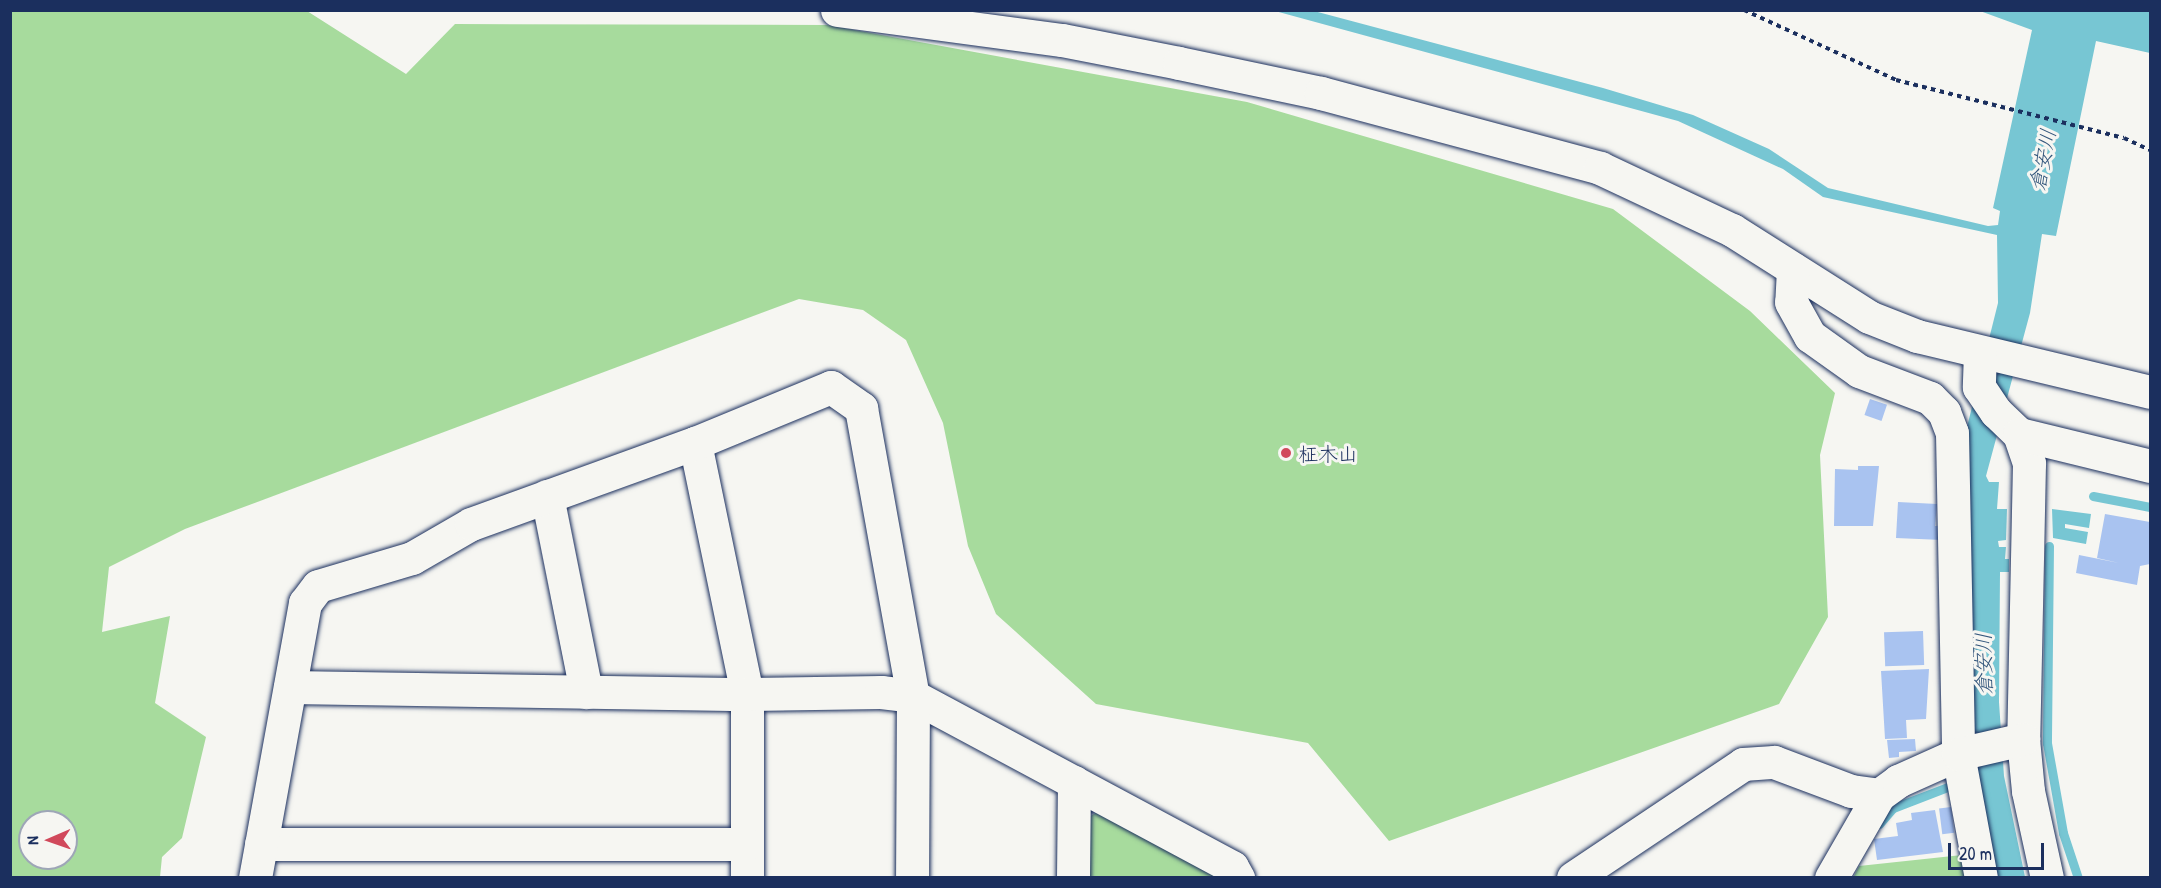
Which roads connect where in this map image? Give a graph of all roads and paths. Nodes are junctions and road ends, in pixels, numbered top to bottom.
1 (837, 10) edge
2 (1744, 10) edge
3 (2151, 150) edge
4 (1793, 269) junction
5 (1980, 352) junction
6 (2151, 392) edge
7 (2019, 434) junction
8 (695, 443) junction
9 (2151, 466) edge
10 (547, 496) junction
11 (290, 687) junction
12 (586, 692) junction
13 (747, 694) junction
14 (913, 696) junction
15 (2023, 739) junction
16 (1961, 774) junction
17 (1074, 782) junction
18 (1879, 795) junction
19 (261, 844) junction
20 (747, 844) junction
21 (255, 878) edge
22 (747, 878) edge
23 (912, 878) edge
24 (1073, 878) edge
25 (1238, 878) edge
26 (1573, 878) edge
27 (1831, 878) edge
28 (1981, 878) edge
29 (2047, 878) edge

1 - 4 street
2 - 3 path
4 - 5 street
4 - 16 street
5 - 6 street
5 - 7 street
7 - 9 street
7 - 15 street
8 - 10 street
8 - 13 street
8 - 14 street
10 - 11 street
10 - 12 street
11 - 12 street
11 - 19 street
12 - 13 street
13 - 14 street
13 - 20 street
14 - 17 street
14 - 23 street
15 - 16 street
15 - 29 street
16 - 18 street
16 - 28 street
17 - 24 street
17 - 25 street
18 - 26 street
18 - 27 street
19 - 20 street
19 - 21 street
20 - 22 street

